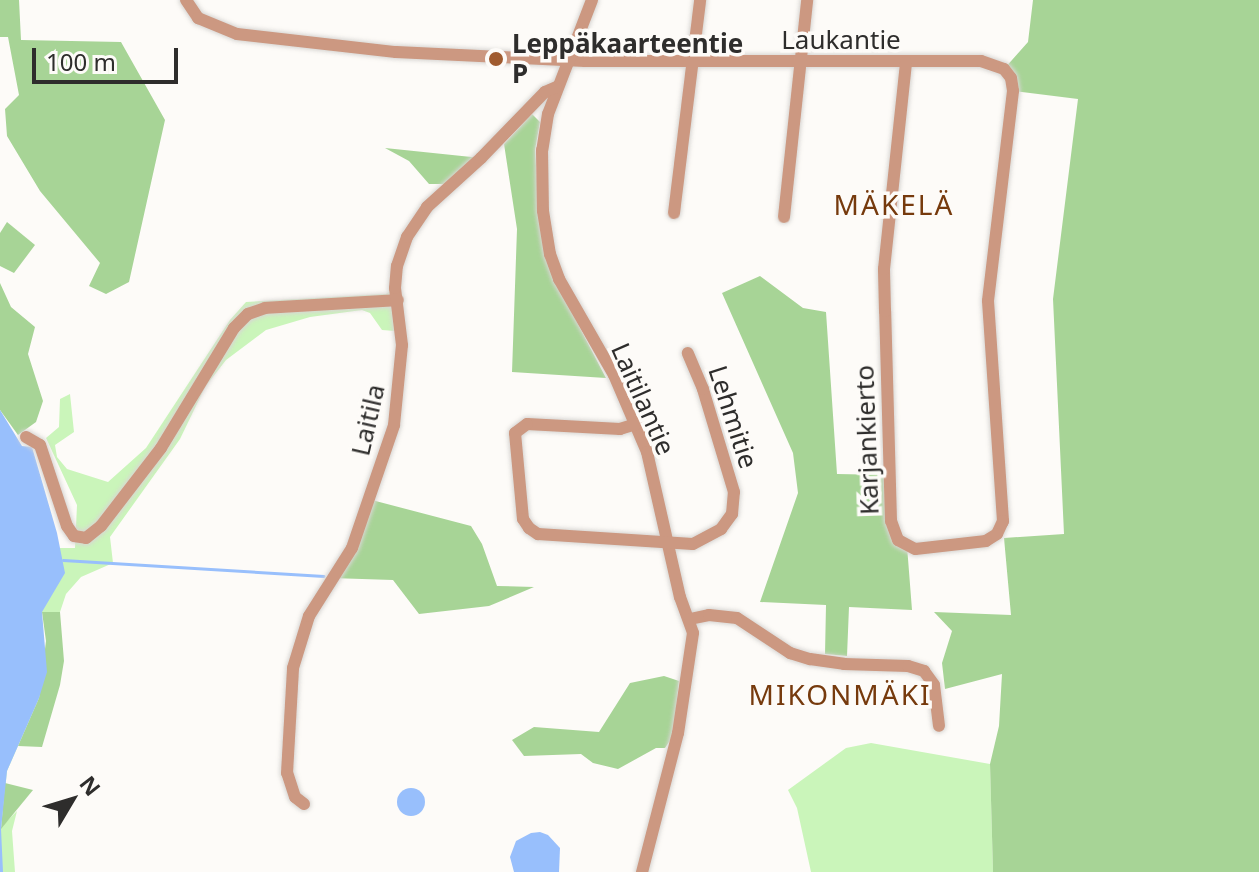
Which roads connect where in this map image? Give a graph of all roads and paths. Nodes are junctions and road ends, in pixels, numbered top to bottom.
1 (186, 0) edge
2 (592, 0) edge
3 (700, 0) edge
4 (807, 0) edge
5 (569, 60) junction
6 (692, 60) junction
7 (802, 62) junction
8 (906, 62) junction
9 (1011, 78) joint
10 (556, 87) junction
11 (674, 213) dead end
12 (784, 217) dead end
13 (398, 300) junction
14 (688, 353) dead end
15 (636, 424) junction
16 (26, 437) dead end
17 (668, 542) junction
18 (690, 619) junction
19 (939, 726) dead end
20 (304, 804) dead end
21 (642, 872) edge

1 - 5 street, Laukantie
2 - 5 street, Laitilantie
3 - 6 street
4 - 7 street
5 - 6 street, Laukantie
5 - 10 street, Laitilantie
6 - 7 street, Laukantie
6 - 11 street
7 - 8 street, Laukantie
7 - 12 street
8 - 9 street, Laukantie
8 - 9 street, Karjankierto
10 - 13 street, Laitila
10 - 15 street, Laitilantie
13 - 16 street
13 - 20 street, Laitila
14 - 17 street, Lehmitie
15 - 17 street, Laitilantie
15 - 17 street
17 - 18 street, Laitilantie
18 - 19 street
18 - 21 street, Laitilantie

